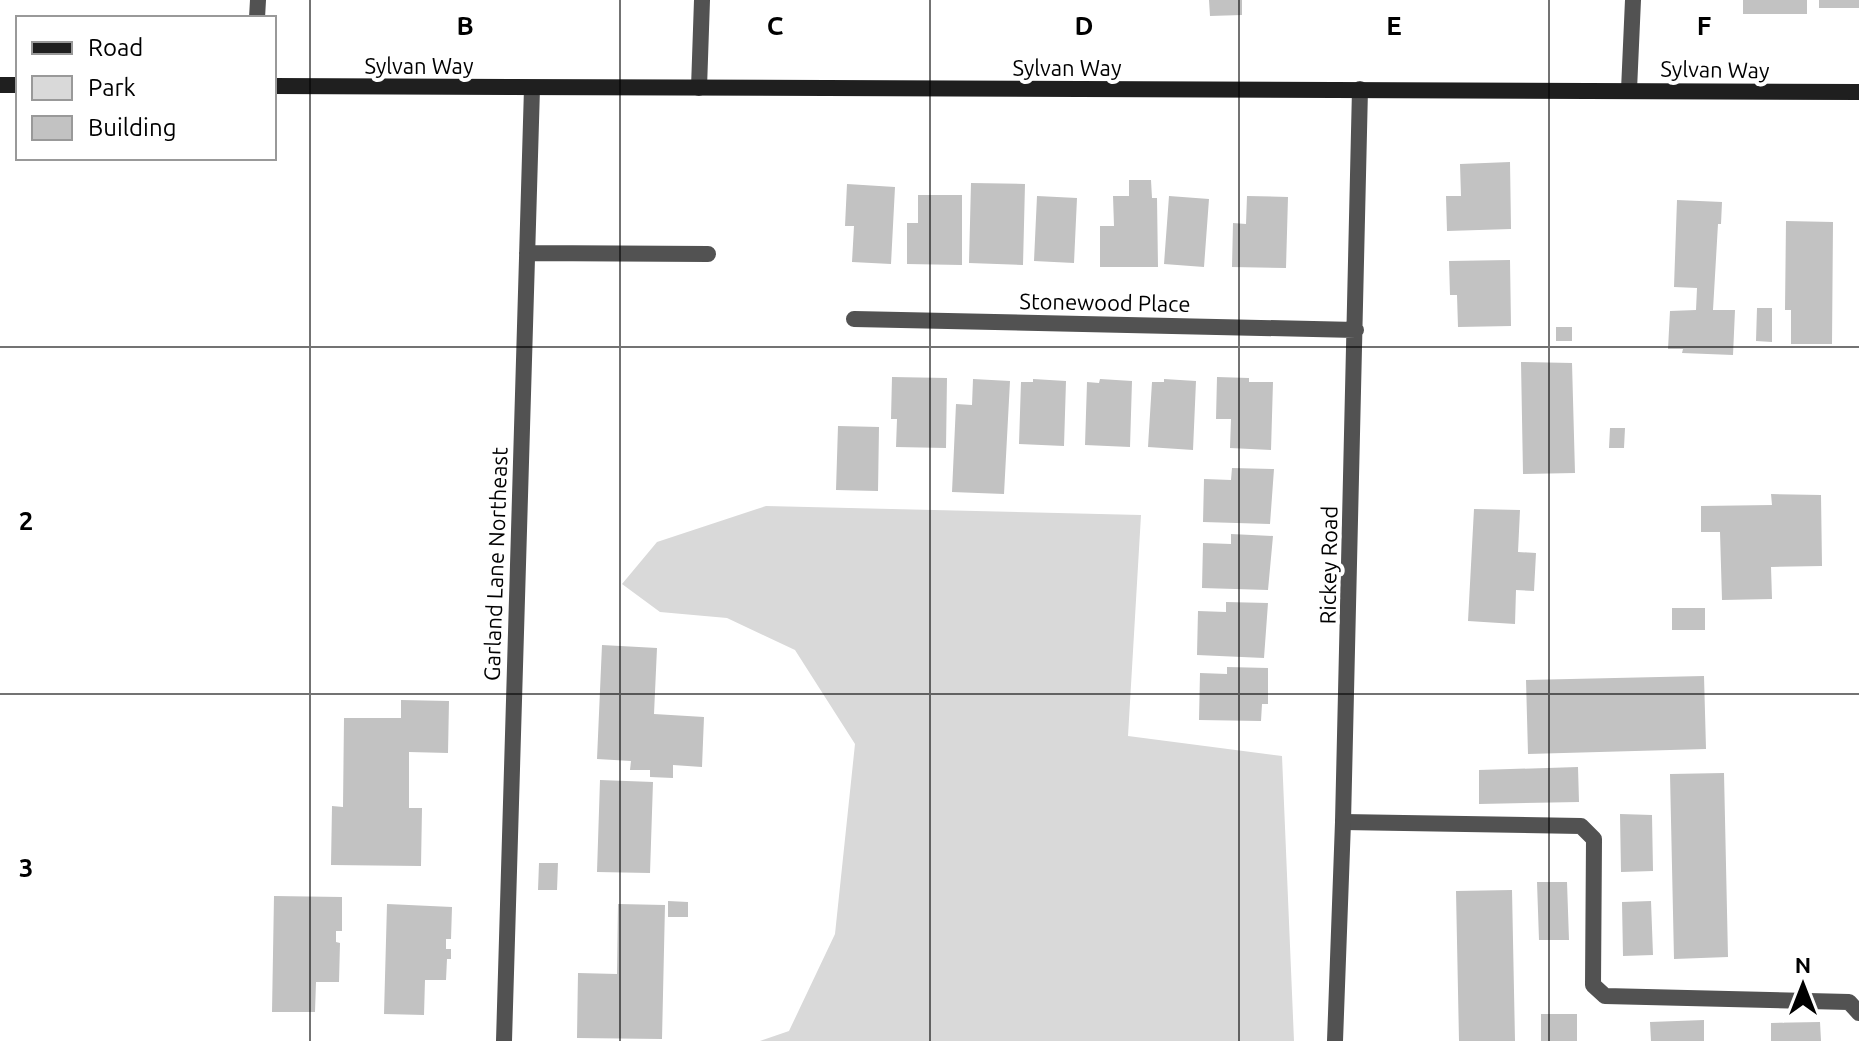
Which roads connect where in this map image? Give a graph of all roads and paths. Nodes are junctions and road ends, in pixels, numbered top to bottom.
1 (702, 0) edge
2 (1633, 0) edge
3 (276, 86) edge
4 (532, 88) junction
5 (699, 88) junction
6 (1360, 89) junction
7 (1629, 90) junction
8 (1859, 92) edge
9 (527, 253) junction
10 (708, 254) dead end
11 (854, 319) dead end
12 (1356, 330) junction
13 (1343, 822) junction
14 (1859, 1013) edge
15 (504, 1041) edge
16 (1335, 1041) edge

1 - 5 street
2 - 7 street
3 - 4 main road, Sylvan Way
4 - 5 main road, Sylvan Way
4 - 9 street, Garland Lane Northeast
5 - 6 main road, Sylvan Way
6 - 7 main road, Sylvan Way
6 - 12 street, Rickey Road
7 - 8 main road, Sylvan Way
9 - 10 street
9 - 15 street, Garland Lane Northeast
11 - 12 street, Stonewood Place
12 - 13 street, Rickey Road
13 - 14 street
13 - 16 street, Rickey Road

